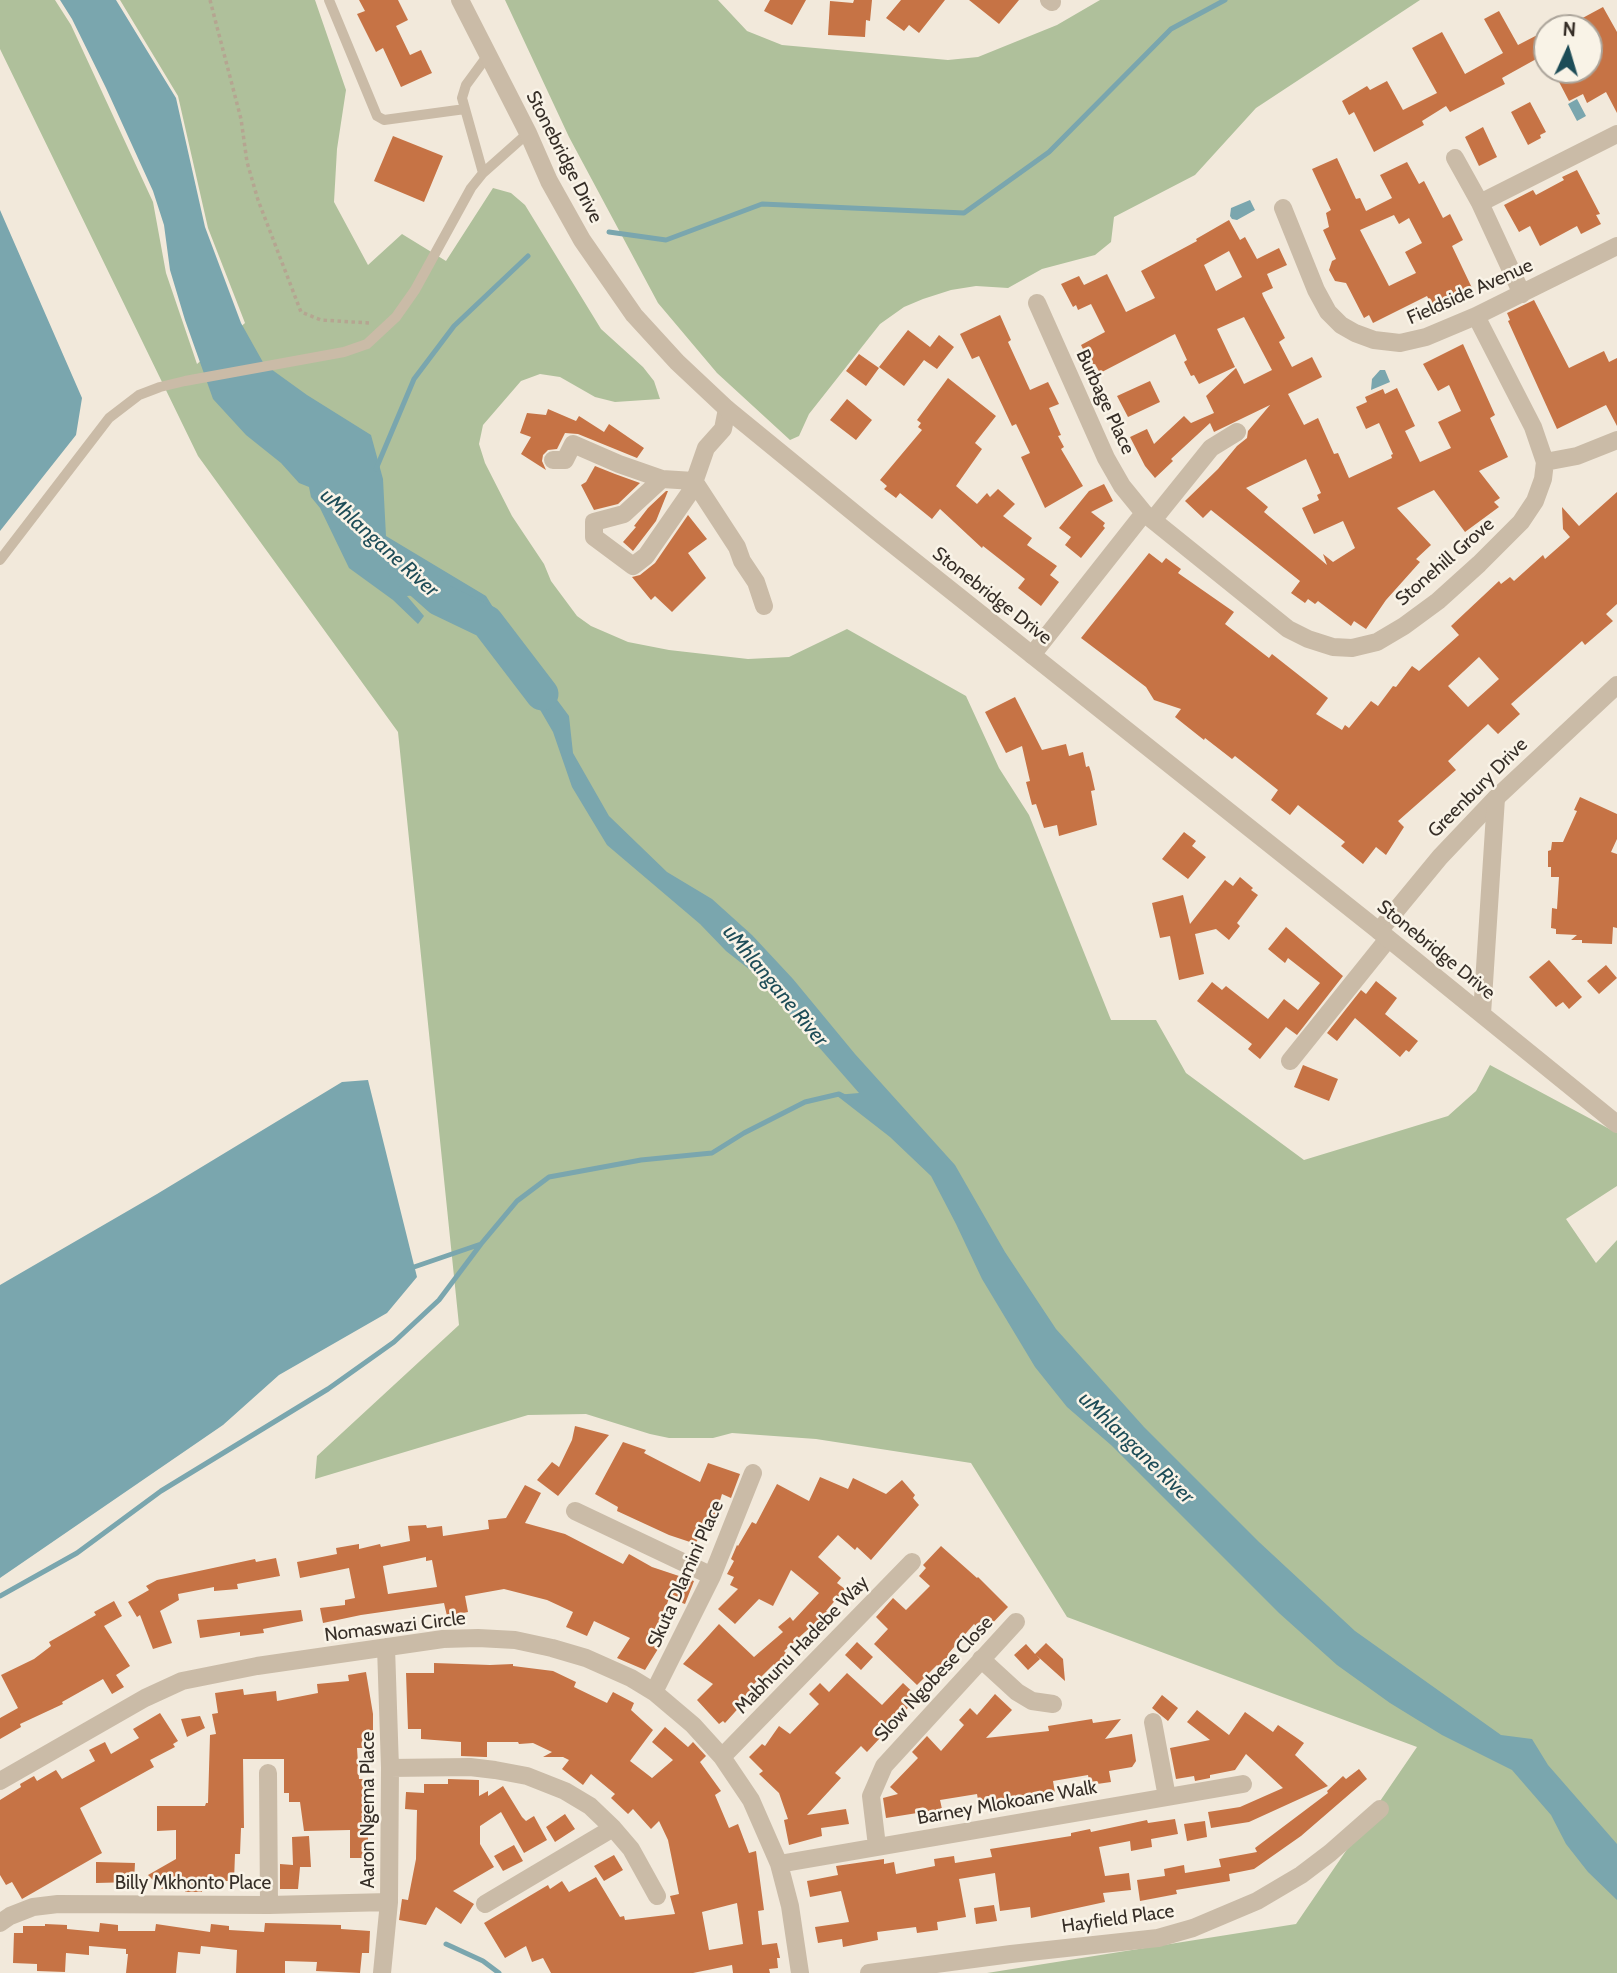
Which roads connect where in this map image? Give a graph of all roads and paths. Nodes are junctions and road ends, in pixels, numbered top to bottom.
1 (210, 0) edge
2 (329, 0) edge
3 (460, 0) edge
4 (488, 55) junction
5 (465, 109) junction
6 (528, 133) junction
7 (1617, 134) edge
8 (1455, 158) dead end
9 (483, 173) junction
10 (1480, 204) junction
11 (1283, 208) dead end
12 (1617, 246) edge
13 (1521, 293) junction
14 (1037, 303) dead end
15 (1476, 316) junction
16 (389, 325) junction
17 (727, 409) junction
18 (1237, 432) dead end
19 (1617, 440) edge
20 (553, 460) dead end
21 (1545, 462) junction
22 (662, 479) junction
23 (694, 481) junction
24 (1148, 517) junction
25 (0, 560) edge
26 (764, 606) dead end
27 (1032, 655) junction
28 (1617, 685) edge
29 (1496, 798) junction
30 (1384, 935) junction
31 (1482, 1014) junction
32 (1290, 1061) dead end
33 (1617, 1124) edge
34 (753, 1473) dead end
35 (575, 1511) dead end
36 (912, 1562) dead end
37 (712, 1576) junction
38 (1016, 1622) dead end
39 (386, 1647) junction
40 (981, 1660) junction
41 (654, 1692) junction
42 (1052, 1704) dead end
43 (1153, 1722) dead end
44 (722, 1758) junction
45 (390, 1768) junction
46 (268, 1773) dead end
47 (0, 1781) edge
48 (1242, 1784) dead end
49 (1167, 1797) junction
50 (1380, 1809) dead end
51 (613, 1828) junction
52 (877, 1846) junction
53 (779, 1864) junction
54 (657, 1896) dead end
55 (389, 1902) junction
56 (485, 1904) dead end
57 (269, 1905) junction
58 (0, 1923) edge
59 (383, 1973) edge
60 (800, 1973) edge
61 (869, 1973) edge

1 - 16 path
2 - 5 lane
3 - 4 street, Stonebridge Drive
4 - 5 lane
4 - 6 street, Stonebridge Drive
5 - 9 lane
6 - 9 lane
6 - 17 street, Stonebridge Drive
7 - 10 street
8 - 10 street
9 - 16 lane
10 - 13 street
11 - 15 street, Fieldside Avenue
12 - 13 street, Fieldside Avenue
13 - 15 street, Fieldside Avenue
14 - 24 street, Burbage Place
15 - 21 street
16 - 25 lane
17 - 23 street
17 - 27 street, Stonebridge Drive
18 - 24 street
19 - 21 street
20 - 22 street
21 - 24 street, Stonehill Grove
22 - 23 street
22 - 23 street
23 - 26 street
24 - 27 street
27 - 30 street, Stonebridge Drive
28 - 29 street, Greenbury Drive
29 - 30 street, Greenbury Drive
29 - 31 street
30 - 31 street, Stonebridge Drive
30 - 32 street, Greenbury Drive
31 - 33 street, Stonebridge Drive
34 - 37 street, Skuta Dlamini Place
35 - 37 street
36 - 44 street, Mabhunu Hadebe Way
37 - 41 street, Skuta Dlamini Place
38 - 40 street, Slow Ngobese Close
39 - 41 street, Nomaswazi Circle
39 - 45 street, Aaron Ngema Place
39 - 47 street, Nomaswazi Circle
40 - 42 street
40 - 52 street, Slow Ngobese Close
41 - 44 street, Nomaswazi Circle
43 - 49 street
44 - 53 street, Nomaswazi Circle
45 - 51 street
45 - 55 street, Aaron Ngema Place
46 - 57 street
48 - 49 street, Barney Mlokoane Walk
49 - 52 street, Barney Mlokoane Walk
50 - 61 street, Hayfield Place
51 - 54 street
51 - 56 street
52 - 53 street, Barney Mlokoane Walk
53 - 60 street, Nomaswazi Circle
55 - 57 street, Billy Mkhonto Place
55 - 59 street, Aaron Ngema Place
57 - 58 street, Billy Mkhonto Place

